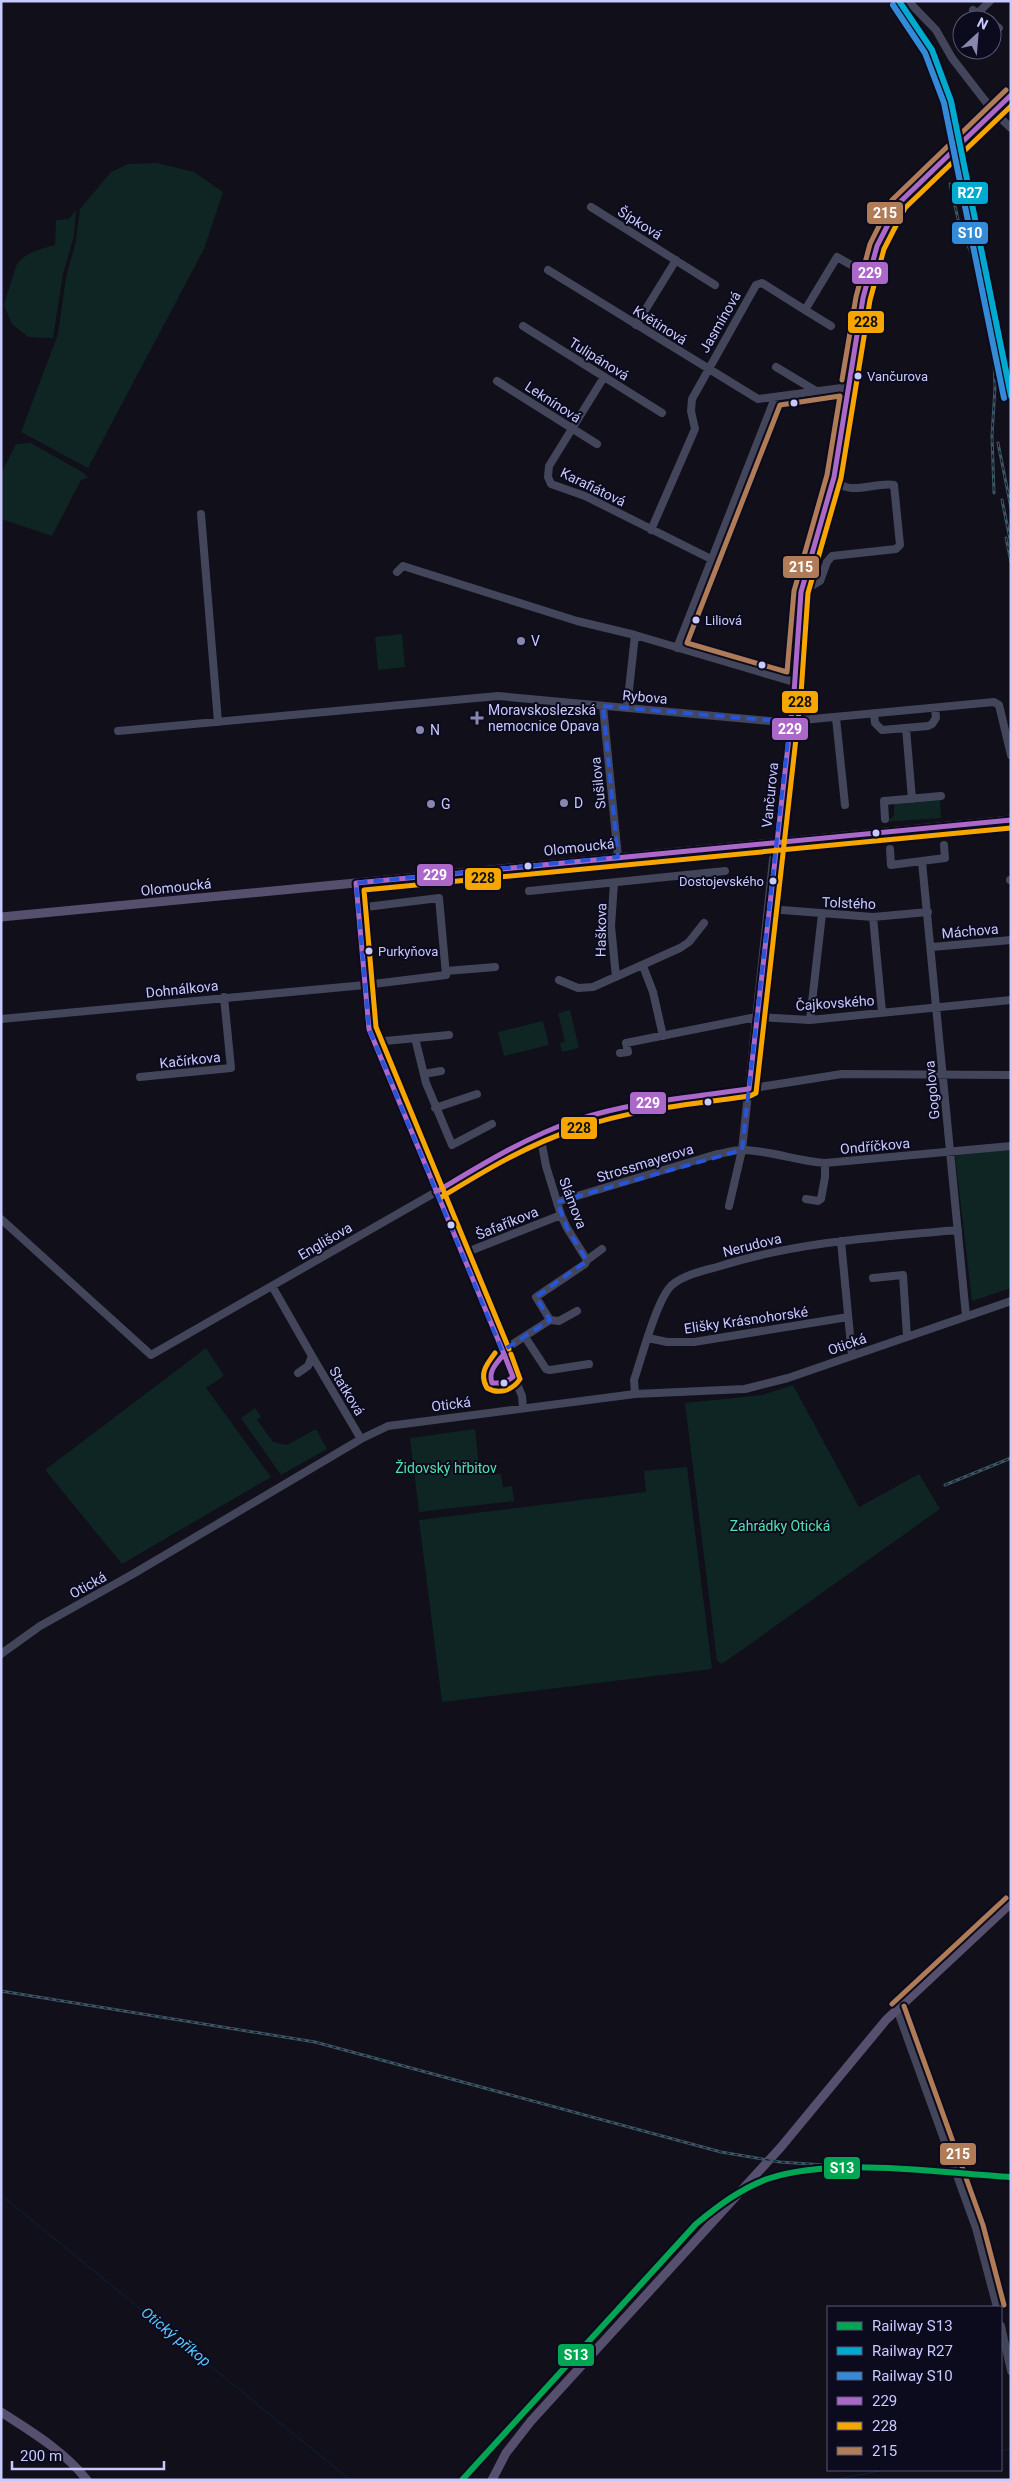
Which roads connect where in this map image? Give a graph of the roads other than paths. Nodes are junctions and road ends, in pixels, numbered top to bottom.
1 (908, 1) edge
2 (990, 1) edge
3 (978, 10) edge
4 (1011, 95) edge
5 (993, 111) junction
6 (1011, 128) edge
7 (591, 207) dead end
8 (676, 260) junction
9 (548, 270) dead end
10 (869, 275) junction
11 (715, 285) dead end
12 (805, 310) junction
13 (636, 325) junction
14 (523, 326) dead end
15 (831, 326) dead end
16 (776, 368) dead end
17 (708, 370) junction
18 (604, 377) junction
19 (497, 381) dead end
20 (850, 387) junction
21 (816, 391) junction
22 (775, 398) junction
23 (662, 414) dead end
24 (571, 429) junction
25 (597, 444) dead end
26 (834, 477) junction
27 (201, 514) dead end
28 (652, 530) junction
29 (711, 560) junction
30 (397, 572) dead end
31 (801, 592) junction
32 (635, 635) junction
33 (677, 648) junction
34 (794, 682) junction
35 (603, 706) junction
36 (627, 708) junction
37 (936, 708) junction
38 (874, 714) junction
39 (836, 718) junction
40 (218, 722) junction
41 (790, 722) junction
42 (906, 728) junction
43 (118, 731) dead end
44 (1011, 755) edge
45 (941, 796) dead end
46 (912, 798) junction
47 (845, 804) dead end
48 (885, 819) dead end
49 (1011, 820) edge
50 (777, 841) junction
51 (944, 845) dead end
52 (890, 849) dead end
53 (618, 857) junction
54 (922, 862) junction
55 (725, 871) dead end
56 (356, 883) junction
57 (614, 883) junction
58 (529, 891) dead end
59 (358, 908) junction
60 (768, 909) junction
61 (928, 912) junction
62 (822, 914) junction
63 (1, 917) edge
64 (873, 917) junction
65 (704, 923) dead end
66 (1011, 940) edge
67 (932, 947) junction
68 (642, 966) junction
69 (495, 967) dead end
70 (446, 971) junction
71 (616, 977) junction
72 (558, 980) dead end
73 (365, 985) junction
74 (224, 997) junction
75 (1011, 1000) edge
76 (936, 1007) junction
77 (882, 1012) junction
78 (756, 1017) junction
79 (1, 1019) edge
80 (810, 1020) junction
81 (449, 1035) dead end
82 (663, 1036) junction
83 (416, 1038) junction
84 (374, 1042) junction
85 (620, 1053) dead end
86 (441, 1071) dead end
87 (424, 1074) junction
88 (943, 1074) junction
89 (1011, 1076) edge
90 (140, 1077) dead end
91 (749, 1089) junction
92 (478, 1094) dead end
93 (435, 1108) junction
94 (492, 1124) dead end
95 (540, 1134) junction
96 (1011, 1146) edge
97 (742, 1150) junction
98 (950, 1152) junction
99 (825, 1164) junction
100 (436, 1192) junction
101 (806, 1199) dead end
102 (556, 1202) junction
103 (729, 1206) dead end
104 (561, 1215) junction
105 (1, 1219) edge
106 (958, 1230) junction
107 (841, 1241) junction
108 (602, 1249) dead end
109 (462, 1254) junction
110 (587, 1260) junction
111 (873, 1278) dead end
112 (272, 1286) junction
113 (1011, 1301) edge
114 (577, 1311) dead end
115 (966, 1316) junction
116 (848, 1317) junction
117 (550, 1320) junction
118 (525, 1337) junction
119 (908, 1337) junction
120 (648, 1338) junction
121 (502, 1350) junction
122 (312, 1356) junction
123 (852, 1356) junction
124 (589, 1364) dead end
125 (298, 1374) dead end
126 (635, 1394) junction
127 (523, 1408) junction
128 (361, 1439) junction
129 (1, 1654) edge
130 (1011, 1903) edge
131 (897, 2009) junction
132 (997, 2306) edge
133 (1002, 2331) edge
134 (1011, 2372) edge
135 (1, 2412) edge
136 (87, 2480) edge
137 (492, 2480) edge

1 - 5 street
2 - 3 street
4 - 5 street, Vančurova
5 - 6 street
5 - 10 street, Vančurova
7 - 8 street, Šípková
8 - 11 street, Šípková
8 - 13 street
9 - 13 street, Květinová
10 - 12 street
10 - 20 street, Vančurova
12 - 15 street, Jasmínová
12 - 17 street, Jasmínová
13 - 17 street, Květinová
14 - 18 street, Tulipánová
16 - 21 street
17 - 22 street, Květinová
17 - 28 street
18 - 23 street, Tulipánová
18 - 24 street, Karafiátová
19 - 24 street, Leknínová
20 - 21 street
20 - 26 street, Vančurova
21 - 22 street
22 - 29 street
24 - 25 street, Leknínová
24 - 28 street, Karafiátová
26 - 31 street, Vančurova
26 - 31 street
27 - 40 street
28 - 29 street, Karafiátová
29 - 33 street
30 - 32 street
31 - 34 street, Vančurova
32 - 33 street
32 - 36 street
33 - 34 street
34 - 41 street, Vančurova
35 - 36 street, Rybova
35 - 40 street, Rybova
35 - 53 street, Sušilova
36 - 41 street, Rybova
37 - 38 street, Rybova
37 - 42 street
37 - 44 street, Rybova
38 - 39 street, Rybova
38 - 42 street
39 - 41 street, Rybova
39 - 47 street
40 - 43 street, Rybova
41 - 50 street, Vančurova
42 - 46 street
45 - 46 street
46 - 48 street
49 - 50 main road, Olomoucká
50 - 53 main road, Olomoucká
50 - 60 street
51 - 54 street
52 - 54 street
53 - 56 main road, Olomoucká
54 - 61 street, Gogolova
55 - 57 street, Haškova
56 - 59 street
56 - 63 main road, Olomoucká
57 - 58 street, Haškova
57 - 71 street, Haškova
59 - 70 street
59 - 73 street
60 - 62 street, Tolstého
60 - 78 street
61 - 64 street, Tolstého
61 - 67 street, Gogolova
62 - 64 street, Tolstého
62 - 80 street
64 - 77 street
65 - 68 street
66 - 67 street, Máchova
67 - 76 street, Gogolova
68 - 71 street
68 - 82 street
69 - 70 street
70 - 73 street
71 - 72 street
73 - 74 street, Dohnálkova
73 - 84 street
74 - 79 street, Dohnálkova
74 - 90 street, Kačírkova
75 - 76 street, Čajkovského
76 - 77 street, Čajkovského
76 - 88 street, Gogolova
77 - 80 street, Čajkovského
78 - 80 street, Čajkovského
78 - 82 street, Čajkovského
78 - 91 street
81 - 83 street
82 - 85 street, Čajkovského
83 - 84 street
83 - 87 street
84 - 100 street
86 - 87 street
87 - 93 street
88 - 89 street, Englišova
88 - 91 street, Englišova
88 - 98 street, Gogolova
91 - 95 street, Englišova
91 - 97 street
92 - 93 street
93 - 94 street
95 - 100 street, Englišova
95 - 102 street, Slámova
96 - 98 street, Ondříčkova
97 - 99 street, Ondříčkova
97 - 102 street, Strossmayerova
97 - 103 street
98 - 99 street, Ondříčkova
98 - 106 street, Gogolova
99 - 101 street
100 - 109 street
100 - 112 street, Englišova
102 - 104 street, Slámova
104 - 109 street, Šafaříkova
104 - 110 street, Slámova
105 - 112 street, Englišova
106 - 107 street, Nerudova
106 - 115 street, Gogolova
107 - 116 street
107 - 120 street, Nerudova
108 - 110 street
109 - 121 street
110 - 117 street
111 - 119 street
112 - 122 street
113 - 115 street, Otická
114 - 117 street
115 - 119 street, Otická
116 - 120 street, Elišky Krásnohorské
116 - 123 street
117 - 118 street
118 - 121 street
118 - 124 street
119 - 123 street, Otická
120 - 126 street, Nerudova
121 - 127 street
122 - 125 street
122 - 128 street, Statková
123 - 126 street, Otická
126 - 127 street, Otická
127 - 128 street, Otická
128 - 129 street, Otická
130 - 131 main road
131 - 132 street
131 - 137 main road
133 - 134 street
135 - 136 main road

